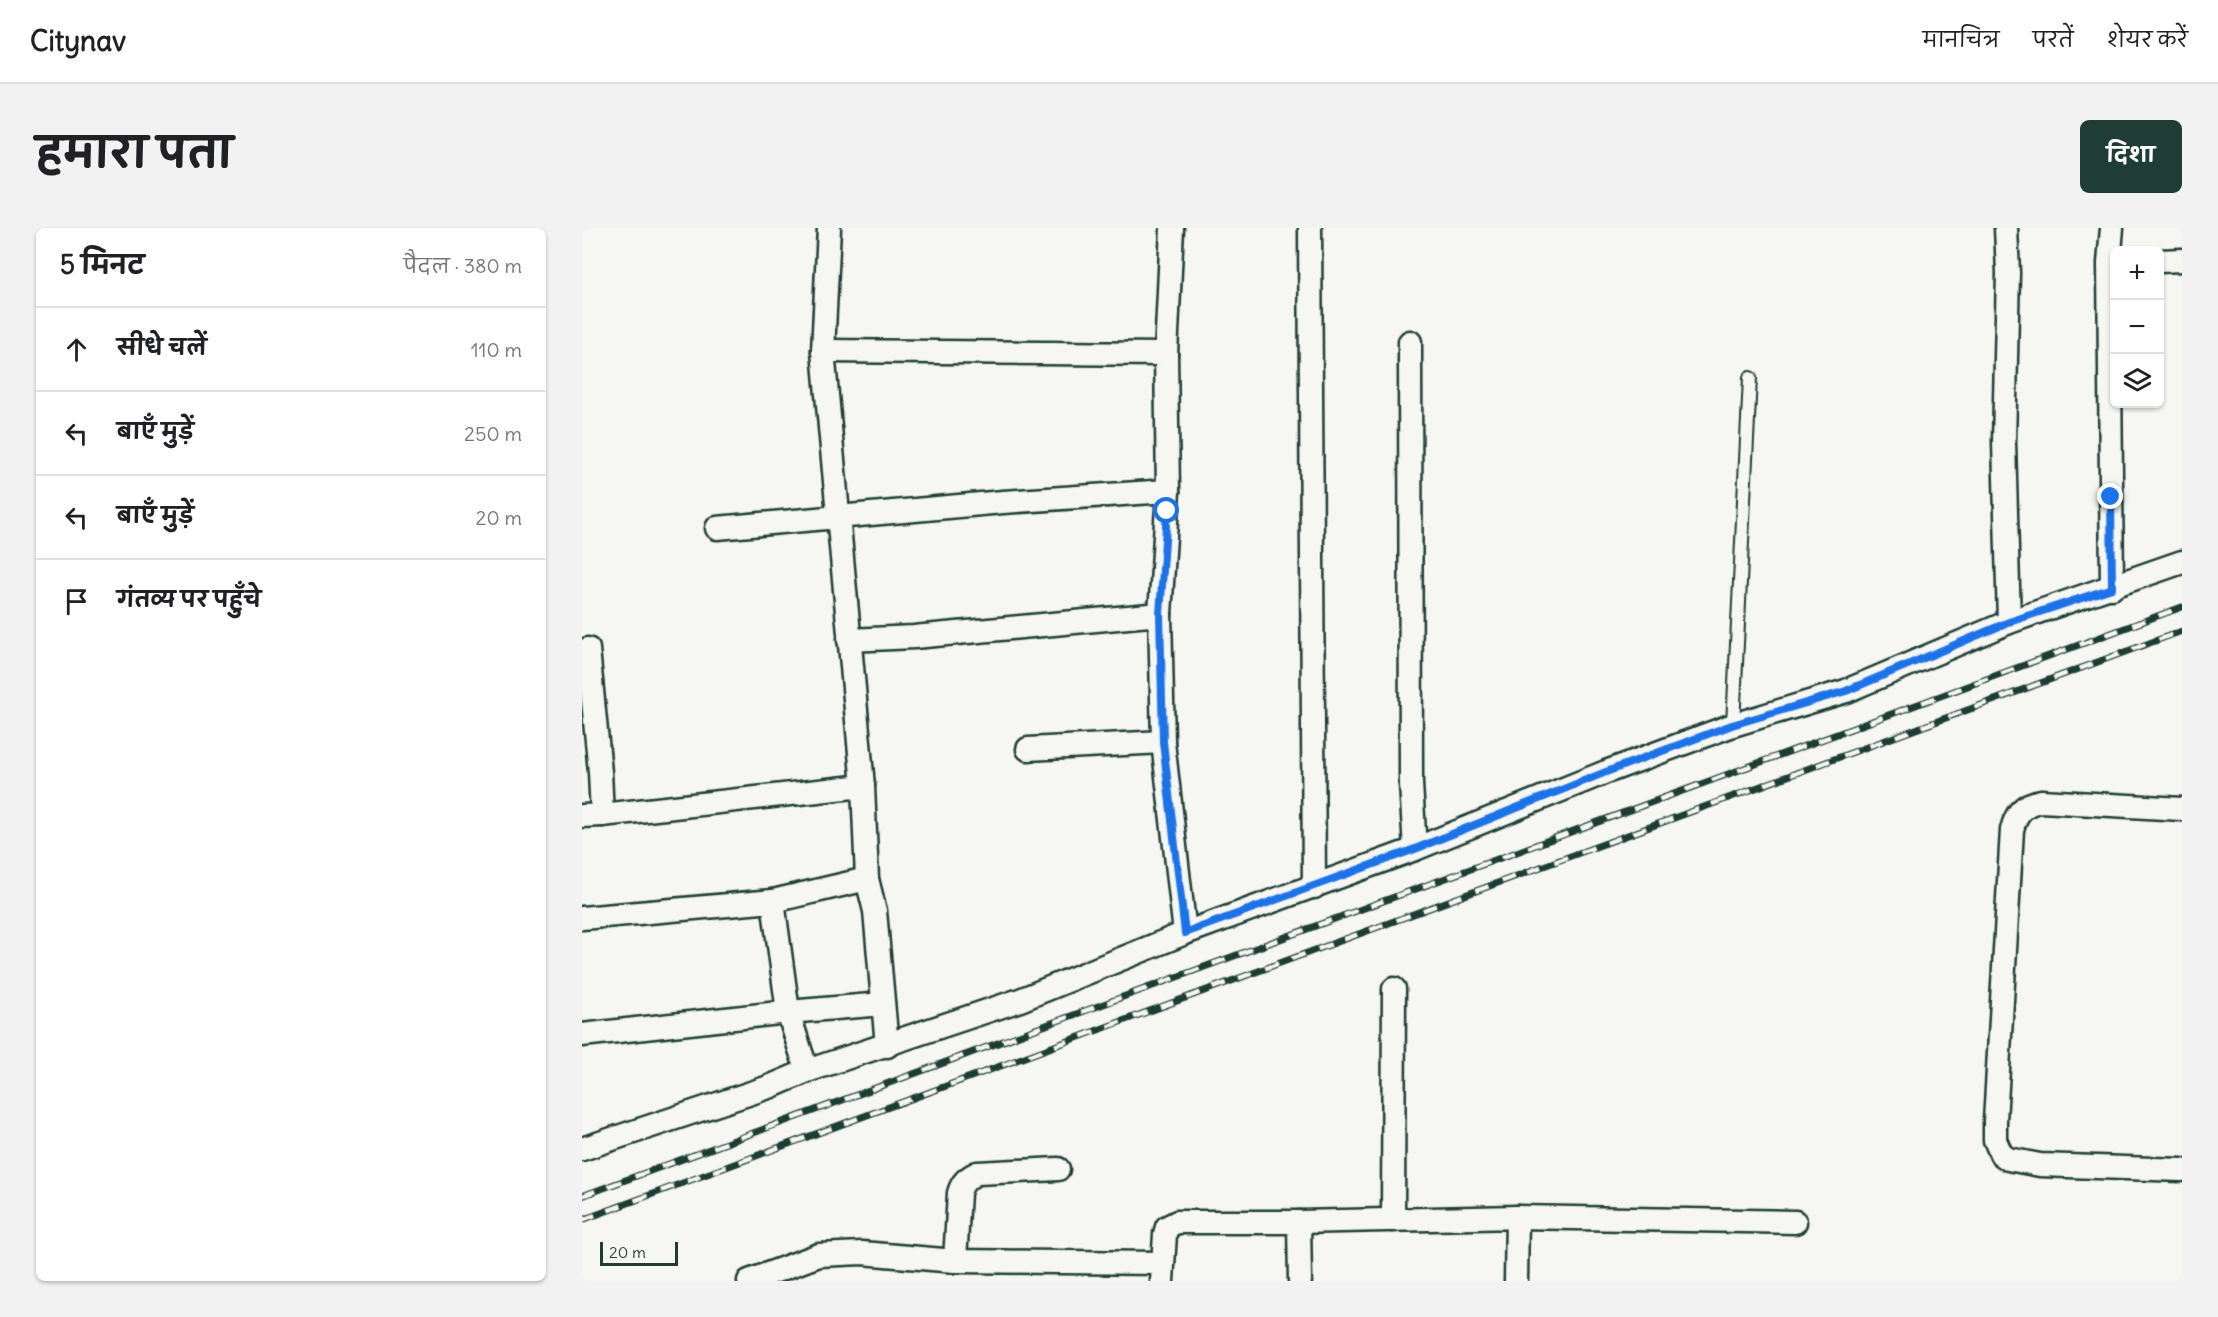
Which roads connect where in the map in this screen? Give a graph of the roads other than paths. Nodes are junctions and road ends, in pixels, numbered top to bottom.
1 (830, 228) edge
2 (1172, 228) edge
3 (1310, 228) edge
4 (2006, 228) edge
5 (2112, 228) edge
6 (2112, 246) edge
7 (2182, 260) edge
8 (2164, 261) edge
9 (2112, 300) edge
10 (1410, 342) dead end
11 (823, 351) junction
12 (1166, 354) junction
13 (1750, 378) dead end
14 (1168, 491) junction
15 (838, 518) junction
16 (717, 528) dead end
17 (2182, 562) edge
18 (2112, 588) junction
19 (1160, 614) junction
20 (2009, 622) junction
21 (849, 640) junction
22 (588, 649) dead end
23 (1732, 725) junction
24 (1163, 742) junction
25 (1028, 749) dead end
26 (863, 786) junction
27 (2182, 809) edge
28 (592, 816) edge
29 (1415, 849) junction
30 (867, 879) junction
31 (1314, 887) junction
32 (773, 901) junction
33 (582, 918) edge
34 (1185, 933) junction
35 (1394, 988) dead end
36 (883, 1004) junction
37 (788, 1012) junction
38 (582, 1035) edge
39 (886, 1046) junction
40 (807, 1071) junction
41 (582, 1149) edge
42 (1058, 1169) dead end
43 (2182, 1170) edge
44 (1517, 1217) junction
45 (1393, 1220) junction
46 (1299, 1222) junction
47 (1795, 1222) dead end
48 (955, 1261) junction
49 (1162, 1272) edge
50 (749, 1281) edge
51 (1300, 1281) edge
52 (1516, 1281) edge

1 - 11 street
2 - 12 street
3 - 31 street
4 - 20 street
5 - 6 street
7 - 8 street
9 - 18 street
10 - 29 street
11 - 12 street
11 - 15 street
12 - 14 street
13 - 23 lane
14 - 15 street
14 - 19 street
15 - 16 street
15 - 21 street
17 - 18 street
18 - 20 street
19 - 21 street
19 - 24 street
20 - 23 street
21 - 26 street
22 - 28 street
23 - 29 street
24 - 25 street
24 - 34 street
26 - 28 street
26 - 30 street
27 - 43 street
29 - 31 street
30 - 32 street
30 - 36 street
31 - 34 street
32 - 33 street
32 - 37 street
34 - 39 street
35 - 45 street
36 - 37 street
36 - 39 street
37 - 38 street
37 - 40 street
39 - 40 street
40 - 41 street
42 - 48 street
44 - 45 street
44 - 47 street
44 - 52 street
45 - 46 street
46 - 49 street
46 - 51 street
48 - 49 street
48 - 50 street

